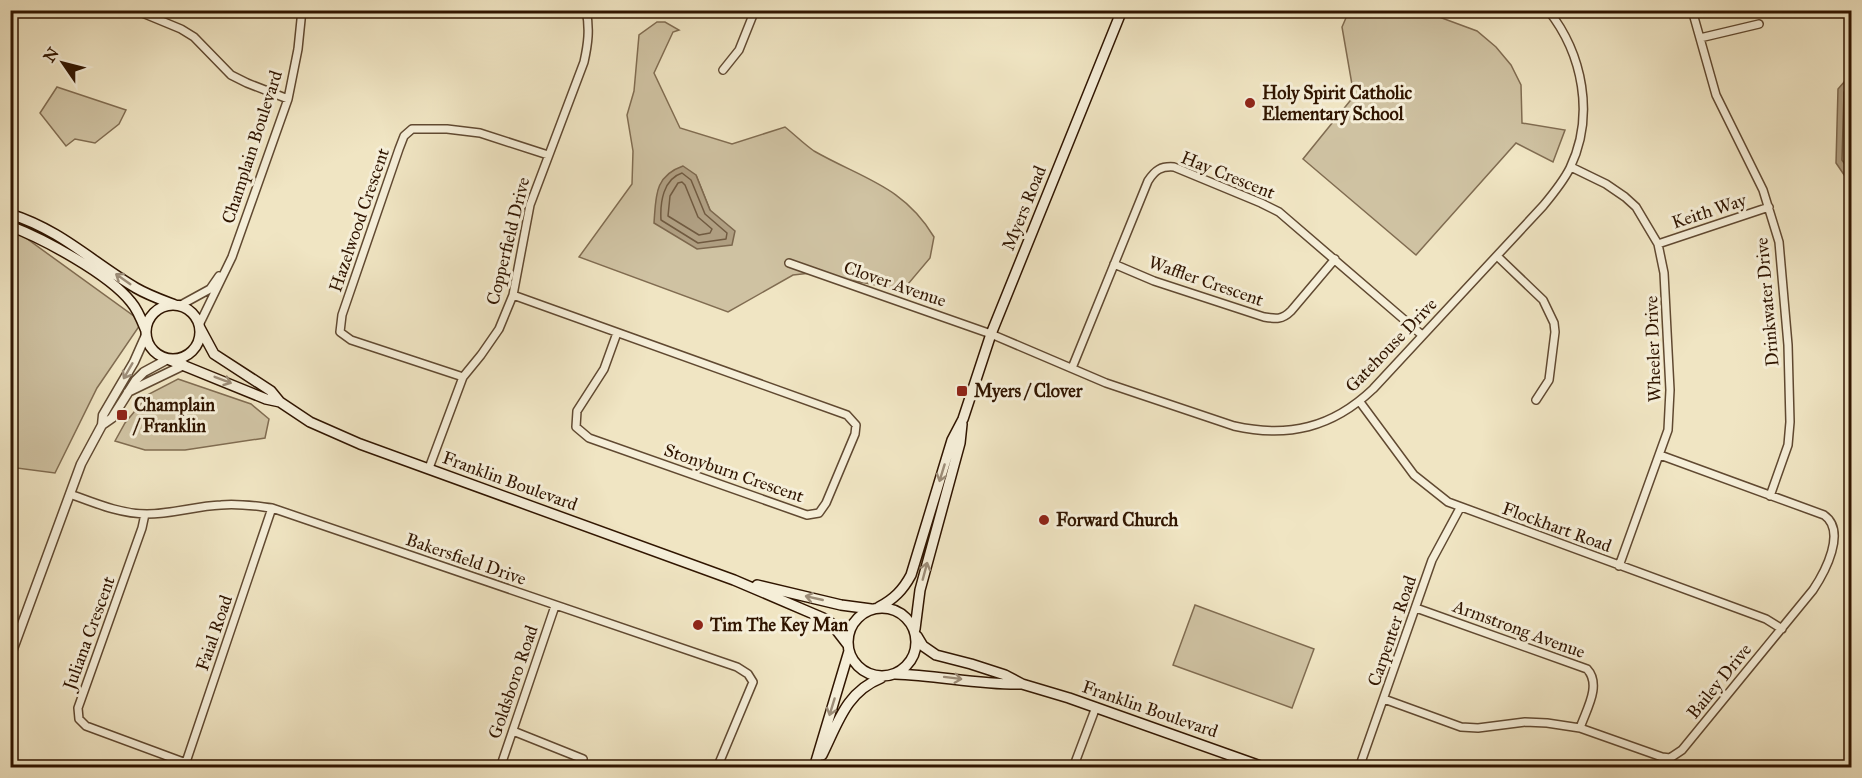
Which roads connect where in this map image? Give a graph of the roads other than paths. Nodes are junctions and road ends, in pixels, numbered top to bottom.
1 (135, 10) edge
2 (302, 10) edge
3 (586, 10) edge
4 (755, 10) edge
5 (1122, 10) edge
6 (1548, 10) edge
7 (1692, 10) edge
8 (1759, 24) dead end
9 (1700, 38) junction
10 (723, 70) dead end
11 (288, 99) junction
12 (548, 155) junction
13 (1571, 167) junction
14 (1769, 207) junction
15 (10, 214) edge
16 (10, 226) edge
17 (1658, 244) junction
18 (1497, 256) junction
19 (232, 257) junction
20 (1335, 259) junction
21 (789, 263) dead end
22 (1114, 264) junction
23 (513, 296) junction
24 (177, 306) junction
25 (199, 326) junction
26 (146, 333) junction
27 (617, 333) junction
28 (991, 334) junction
29 (1422, 335) junction
30 (168, 359) junction
31 (183, 365) junction
32 (1072, 368) junction
33 (463, 377) junction
34 (128, 393) junction
35 (1536, 400) dead end
36 (280, 402) junction
37 (1360, 402) junction
38 (963, 419) junction
39 (102, 425) junction
40 (1660, 455) junction
41 (429, 468) junction
42 (70, 494) junction
43 (1770, 496) junction
44 (272, 508) junction
45 (1460, 508) junction
46 (145, 514) junction
47 (1619, 566) junction
48 (734, 580) junction
49 (555, 606) junction
50 (875, 608) junction
51 (1416, 608) junction
52 (1782, 629) junction
53 (916, 632) junction
54 (848, 648) junction
55 (10, 657) edge
56 (894, 675) junction
57 (884, 677) junction
58 (1022, 684) junction
59 (1384, 699) junction
60 (1096, 707) junction
61 (1580, 728) junction
62 (513, 731) junction
63 (583, 759) dead end
64 (185, 765) edge
65 (500, 768) edge
66 (717, 768) edge
67 (815, 768) edge
68 (1073, 768) edge
69 (1266, 768) edge
70 (1359, 768) edge

1 - 11 street
2 - 11 street, Champlain Boulevard
3 - 12 street, Copperfield Drive
4 - 10 street
5 - 28 main road, Myers Road
6 - 13 street, Gatehouse Drive
7 - 9 street, Drinkwater Drive
8 - 9 street
9 - 14 street, Drinkwater Drive
11 - 19 street, Champlain Boulevard
12 - 23 street, Copperfield Drive
12 - 33 street, Hazelwood Crescent
13 - 17 street, Wheeler Drive
13 - 18 street, Gatehouse Drive
14 - 17 street, Keith Way
14 - 43 street, Drinkwater Drive
24 -> 15 main road
16 - 26 main road
17 - 40 street, Wheeler Drive
18 - 29 street, Gatehouse Drive
18 - 35 street
19 - 24 street, Champlain Boulevard
19 - 25 street, Champlain Boulevard
20 - 22 street, Waffler Crescent
20 - 22 street, Hay Crescent
20 - 29 street, Hay Crescent
21 - 28 street, Clover Avenue
22 - 32 street, Hay Crescent
23 - 27 street, Stonyburn Crescent
23 - 33 street, Copperfield Drive
24 - 25 main road
24 - 26 main road
25 - 30 main road
25 - 36 main road, Franklin Boulevard
26 - 30 main road
26 -> 39 street
27 - 27 street, Stonyburn Crescent
28 - 32 street, Gatehouse Drive
28 - 38 main road, Myers Road
29 - 37 street, Gatehouse Drive
30 - 31 main road, Franklin Boulevard
30 - 34 street
31 - 34 street
31 -> 36 main road, Franklin Boulevard
32 - 37 street, Gatehouse Drive
33 - 41 street, Copperfield Drive
34 - 39 street
36 - 41 main road, Franklin Boulevard
37 - 45 street, Flockhart Road
38 -> 50 main road, Myers Road
53 -> 38 main road, Myers Road
39 - 42 street
40 - 43 street, Bailey Drive
40 - 47 street, Wheeler Drive
41 - 48 main road, Franklin Boulevard
42 - 46 street, Bakersfield Drive
42 - 55 street
43 - 52 street, Bailey Drive
44 - 46 street, Bakersfield Drive
44 - 49 street, Bakersfield Drive
44 - 64 street, Faial Road
45 - 47 street, Flockhart Road
45 - 51 street, Carpenter Road
46 - 64 street, Juliana Crescent
47 - 52 street, Flockhart Road
50 -> 48 main road, Franklin Boulevard
48 - 54 main road, Franklin Boulevard
49 - 62 street, Goldsboro Road
49 - 66 street, Bakersfield Drive
50 - 53 main road
50 - 54 main road
51 - 59 street, Carpenter Road
51 - 61 street, Armstrong Avenue
52 - 61 street, Bailey Drive
53 - 56 main road
53 - 58 main road, Franklin Boulevard
54 - 57 main road
54 -> 67 main road
56 - 57 main road
56 -> 58 main road, Franklin Boulevard
57 - 67 main road
58 - 60 main road, Franklin Boulevard
59 - 61 street, Bailey Drive
59 - 70 street, Carpenter Road
60 - 68 street
60 - 69 main road, Franklin Boulevard
62 - 63 street
62 - 65 street, Goldsboro Road

